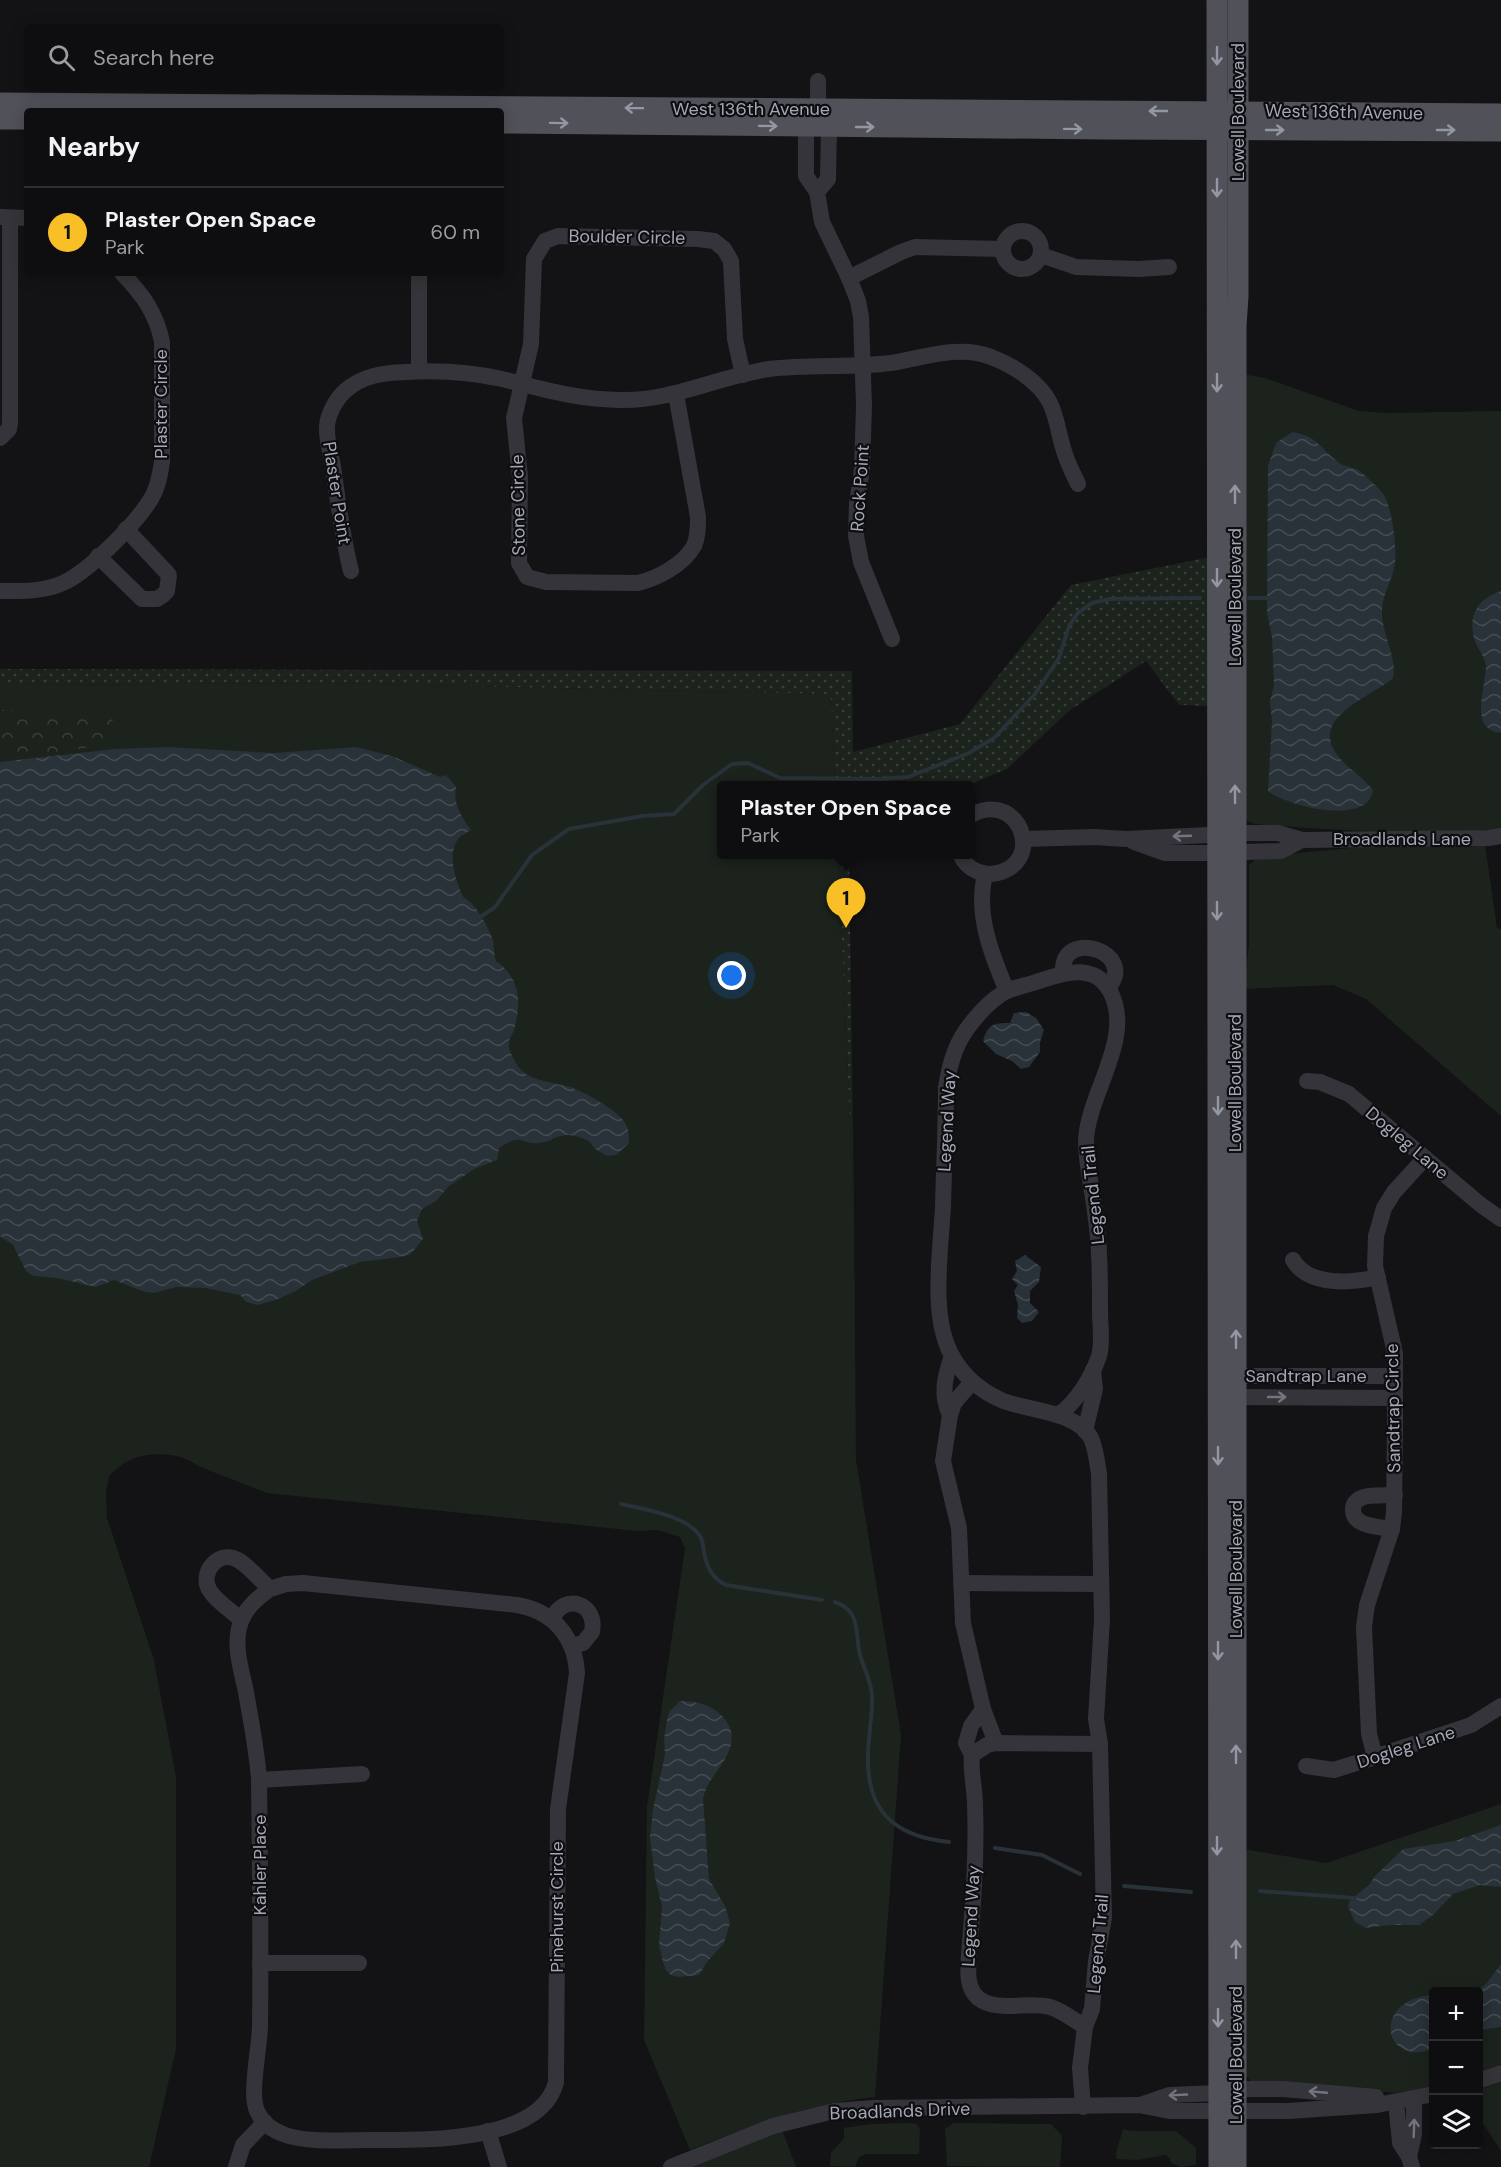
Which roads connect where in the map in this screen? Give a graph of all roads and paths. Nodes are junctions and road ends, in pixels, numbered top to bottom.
1 (1217, 0) edge
2 (1238, 0) edge
3 (819, 81) dead end
4 (0, 103) edge
5 (406, 108) edge
6 (429, 108) edge
7 (504, 110) edge
8 (1501, 114) edge
9 (0, 118) edge
10 (823, 118) junction
11 (24, 119) edge
12 (1227, 121) junction
13 (504, 123) edge
14 (806, 127) junction
15 (1501, 131) edge
16 (817, 192) junction
17 (12, 218) edge
18 (1003, 249) junction
19 (1041, 255) junction
20 (1169, 267) dead end
21 (127, 276) edge
22 (419, 276) edge
23 (849, 278) junction
24 (864, 366) junction
25 (419, 371) junction
26 (743, 375) junction
27 (521, 384) junction
28 (676, 393) junction
29 (0, 438) edge
30 (1078, 484) dead end
31 (126, 529) junction
32 (98, 556) junction
33 (351, 571) dead end
34 (0, 591) edge
35 (892, 639) dead end
36 (975, 814) edge
37 (1501, 836) edge
38 (1023, 839) junction
39 (1226, 843) junction
40 (963, 859) edge
41 (985, 875) junction
42 (1063, 972) junction
43 (1108, 988) junction
44 (1007, 991) junction
45 (1307, 1081) dead end
46 (1425, 1158) junction
47 (1501, 1219) edge
48 (1293, 1260) dead end
49 (1378, 1277) junction
50 (952, 1356) junction
51 (1093, 1370) junction
52 (1394, 1376) junction
53 (972, 1382) junction
54 (1227, 1387) junction
55 (1394, 1398) junction
56 (950, 1415) junction
57 (1058, 1415) junction
58 (1085, 1431) junction
59 (1395, 1495) junction
60 (1392, 1529) junction
61 (961, 1583) junction
62 (1100, 1584) junction
63 (270, 1589) junction
64 (552, 1619) junction
65 (242, 1620) junction
66 (572, 1646) junction
67 (1501, 1706) edge
68 (983, 1709) junction
69 (996, 1743) junction
70 (1100, 1744) junction
71 (972, 1755) junction
72 (1375, 1757) junction
73 (1306, 1766) dead end
74 (362, 1774) dead end
75 (260, 1780) junction
76 (260, 1963) junction
77 (359, 1963) dead end
78 (1085, 2027) junction
79 (1501, 2073) edge
80 (1483, 2080) edge
81 (1430, 2095) edge
82 (1414, 2099) junction
83 (1227, 2101) junction
84 (1396, 2102) junction
85 (1083, 2107) junction
86 (265, 2122) junction
87 (488, 2131) junction
88 (1411, 2162) edge
89 (236, 2167) edge
90 (499, 2167) edge
91 (671, 2167) edge
92 (1219, 2167) edge
93 (1236, 2167) edge

1 -> 12 main road, Lowell Boulevard
2 - 12 main road, Lowell Boulevard
3 - 10 street
4 - 5 main road, West 136th Avenue
5 - 6 main road, West 136th Avenue
10 -> 7 main road, West 136th Avenue
8 - 12 main road, West 136th Avenue
9 - 11 main road
10 - 12 main road, West 136th Avenue
10 - 14 main road, West 136th Avenue
10 - 16 street
12 -> 15 main road, West 136th Avenue
12 - 39 main road, Lowell Boulevard
13 -> 14 main road, West 136th Avenue
14 - 16 street
16 - 23 street
17 - 29 street
18 - 19 street
18 - 19 street
18 - 23 street
19 - 20 street
21 - 31 street, Plaster Circle
22 - 25 street
23 - 24 street
24 - 26 street
24 - 30 street
24 - 35 street, Rock Point
25 - 27 street
25 - 33 street, Plaster Point
26 - 27 street, Boulder Circle
26 - 28 street
27 - 28 street
27 - 28 street, Stone Circle
31 - 32 street, Plaster Circle
31 - 32 street
32 - 34 street, Plaster Circle
36 - 38 street
37 - 39 street, Broadlands Lane
38 - 39 street, Broadlands Lane
38 - 41 street
39 - 54 main road, Lowell Boulevard
40 - 41 street
41 - 44 street
42 - 43 street
42 - 43 street, Legend Trail
42 - 44 street
43 - 51 street, Legend Trail
44 - 50 street, Legend Way
45 - 46 street, Dogleg Lane
46 - 47 street, Dogleg Lane
46 - 49 street, Sandtrap Circle
48 - 49 street
49 - 52 street, Sandtrap Circle
50 - 53 street, Legend Way
50 - 56 street
51 - 57 street, Legend Trail
51 - 58 street, Legend Trail
52 - 54 street, Sandtrap Lane
52 - 55 street, Sandtrap Circle
53 - 56 street
53 - 57 street, Legend Way
54 -> 55 street, Sandtrap Lane
54 - 83 main road, Lowell Boulevard
55 - 59 street, Sandtrap Circle
56 - 61 street
57 - 58 street
58 - 62 street, Legend Trail
59 - 60 street, Sandtrap Circle
59 - 60 street, Sandtrap Circle
60 - 72 street, Sandtrap Circle
61 - 62 street
61 - 68 street
62 - 70 street, Legend Trail
63 - 64 street, Pinehurst Circle
63 - 65 street
63 - 65 street
64 - 66 street, Pinehurst Circle
64 - 66 street
65 - 75 street, Kahler Place
66 - 87 street, Pinehurst Circle
67 - 72 street, Dogleg Lane
68 - 69 street
68 - 71 street, Legend Way
69 - 70 street
69 - 71 street
70 - 78 street, Legend Trail
71 - 78 street, Legend Way
72 - 73 street, Dogleg Lane
74 - 75 street
75 - 76 street, Kahler Place
76 - 77 street
76 - 86 street, Kahler Place
78 - 85 street, Legend Trail
79 - 80 street
81 - 82 street, Broadlands Drive
82 - 84 street, Broadlands Drive
88 -> 82 street
83 - 84 street, Broadlands Drive
83 - 85 street, Broadlands Drive
83 - 92 main road, Lowell Boulevard
83 - 93 main road, Lowell Boulevard
84 - 88 street
85 - 91 street, Broadlands Drive
86 - 87 street, Pinehurst Circle
86 - 89 street
87 - 90 street

